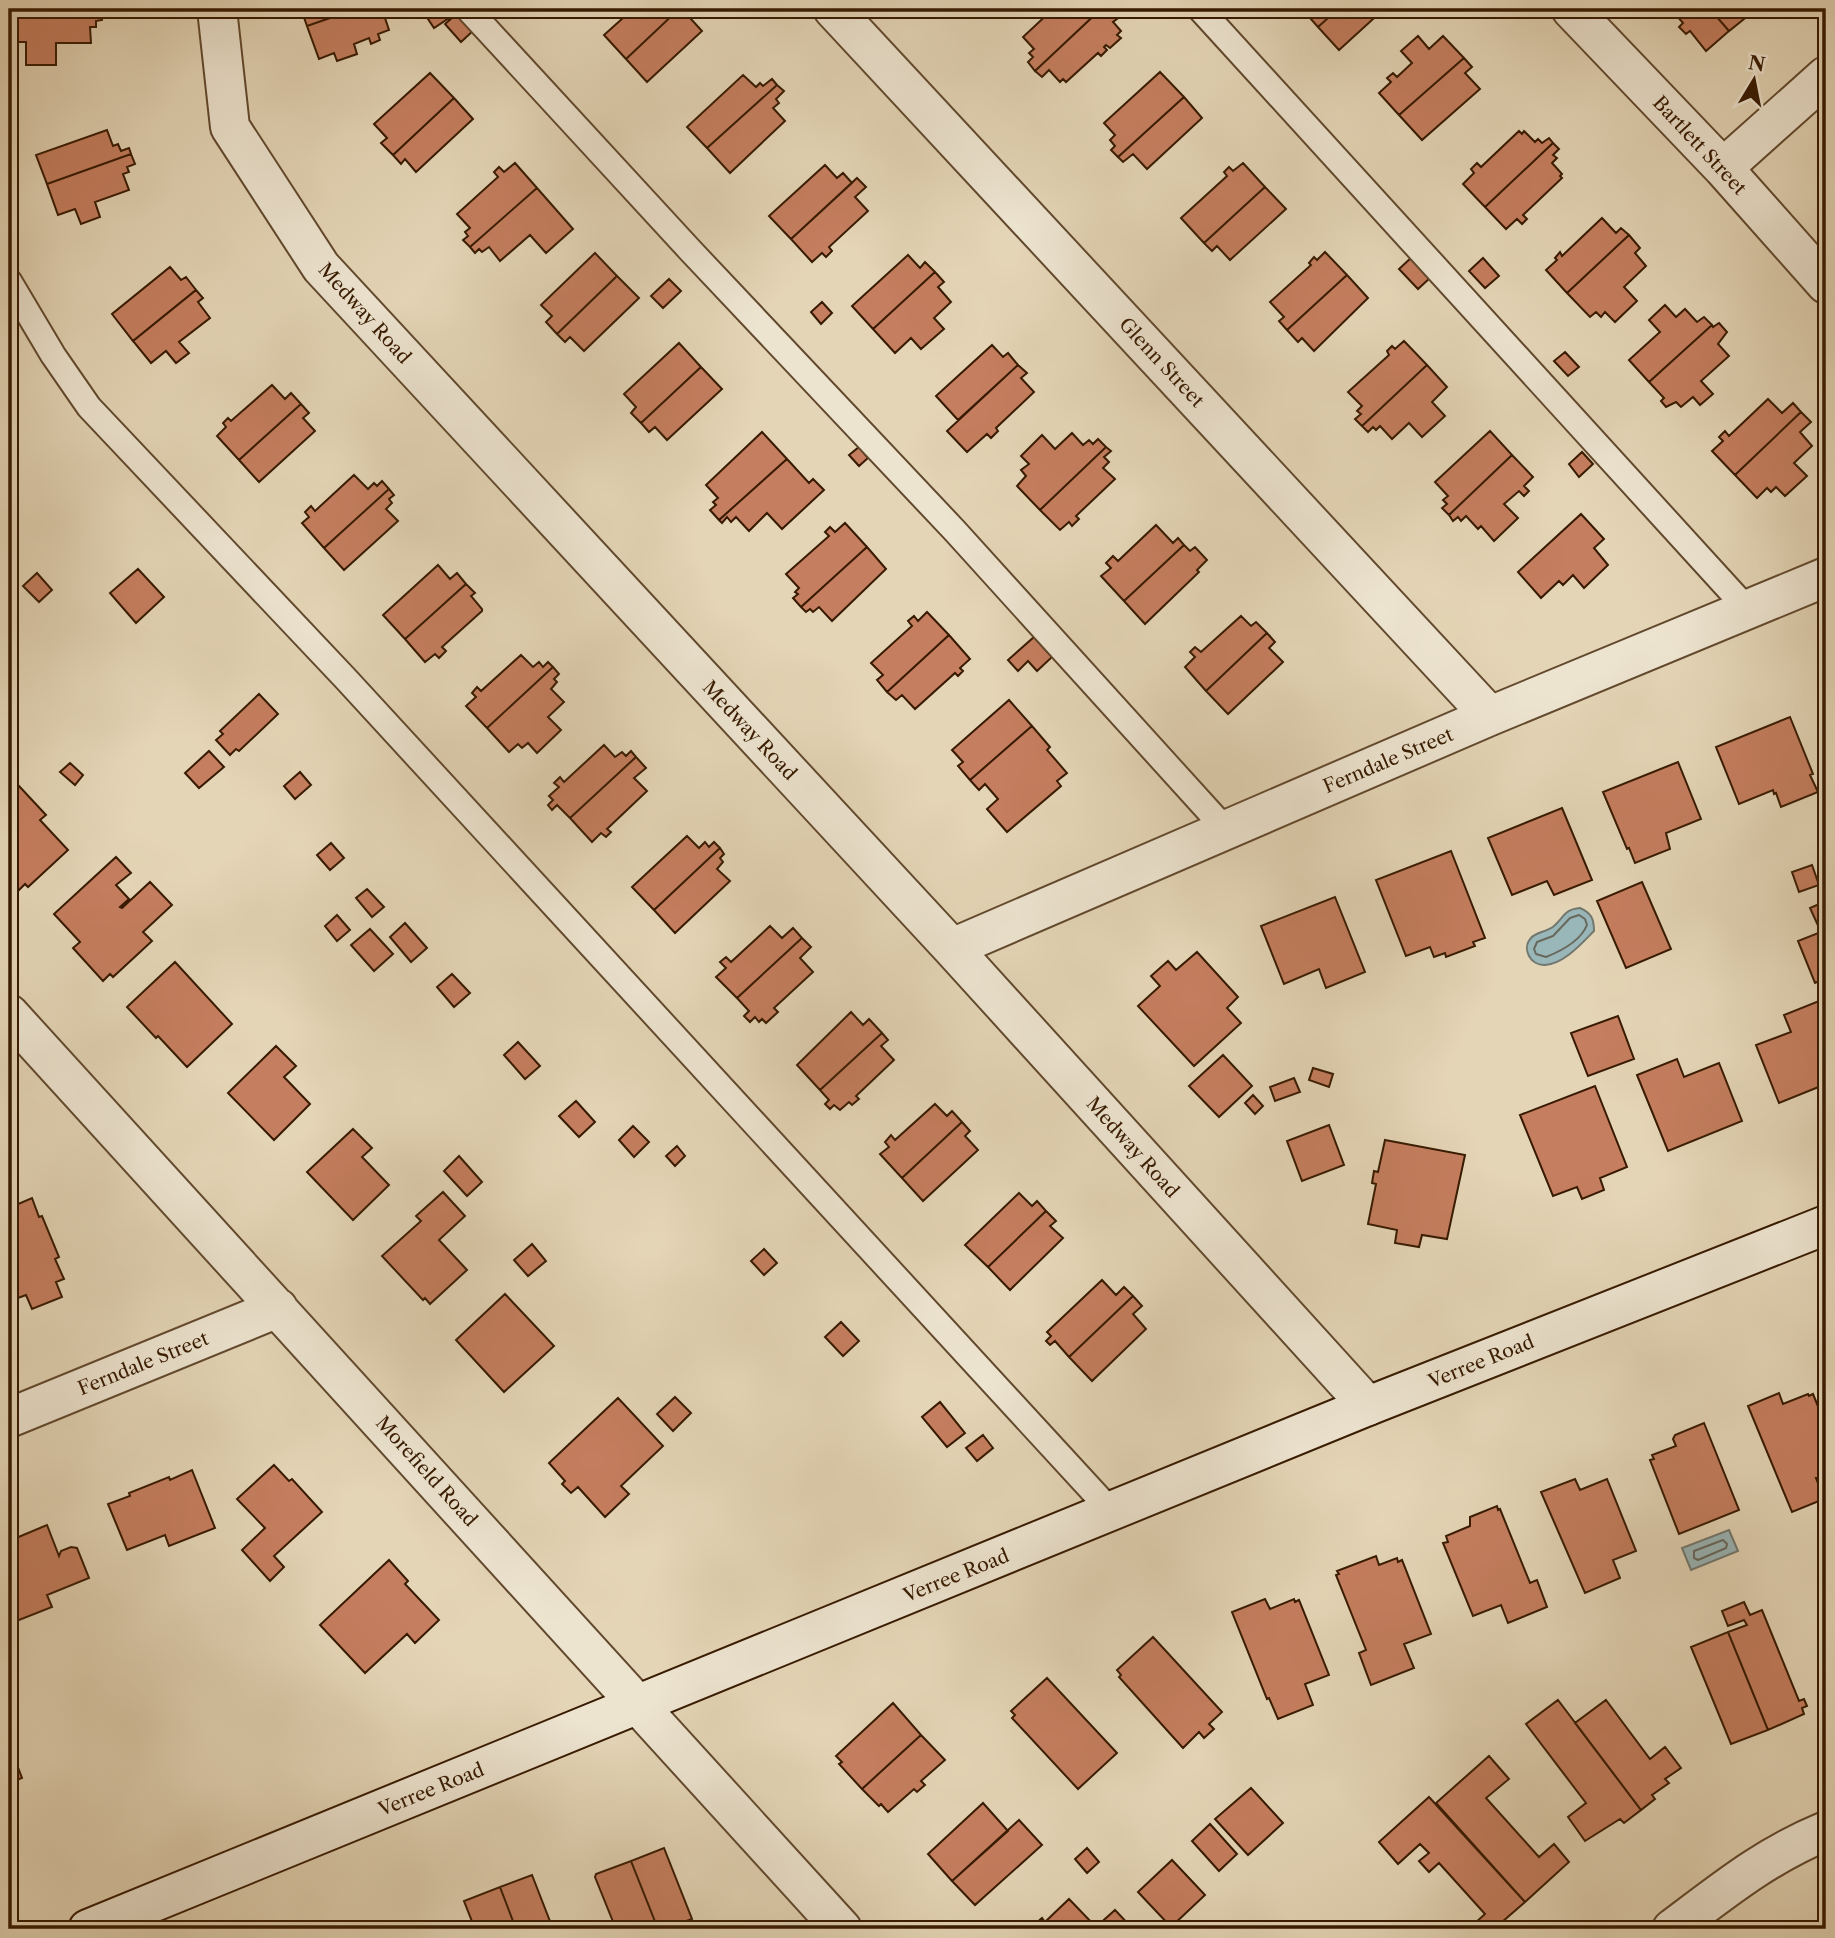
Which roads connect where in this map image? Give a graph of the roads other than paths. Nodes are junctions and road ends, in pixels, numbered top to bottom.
1 (218, 9) edge
2 (468, 9) edge
3 (834, 9) edge
4 (1200, 9) edge
5 (1571, 9) edge
6 (1826, 76) edge
7 (1723, 168) junction
8 (9, 281) edge
9 (1826, 284) edge
10 (1826, 578) edge
11 (1748, 610) junction
12 (1490, 716) junction
13 (1226, 830) junction
14 (952, 948) junction
15 (9, 1014) edge
16 (1826, 1225) edge
17 (278, 1308) junction
18 (1368, 1406) junction
19 (9, 1418) edge
20 (1111, 1511) junction
21 (640, 1704) junction
22 (1826, 1831) edge
23 (88, 1929) edge
24 (842, 1929) edge
25 (1672, 1929) edge

1 - 14 street, Medway Road
2 - 13 lane
3 - 12 street, Glenn Street
4 - 11 lane
5 - 7 street, Bartlett Street
6 - 7 street
7 - 9 street, Bartlett Street
8 - 20 lane
10 - 11 street, Ferndale Street
11 - 12 street, Ferndale Street
12 - 13 street, Ferndale Street
13 - 14 street, Ferndale Street
14 - 18 street, Medway Road
15 - 17 street, Morefield Road
16 - 18 street, Verree Road
17 - 19 street, Ferndale Street
17 - 21 street, Morefield Road
18 - 20 street, Verree Road
20 - 21 street, Verree Road
21 - 23 street, Verree Road
21 - 24 street, Morefield Road
22 - 25 street

